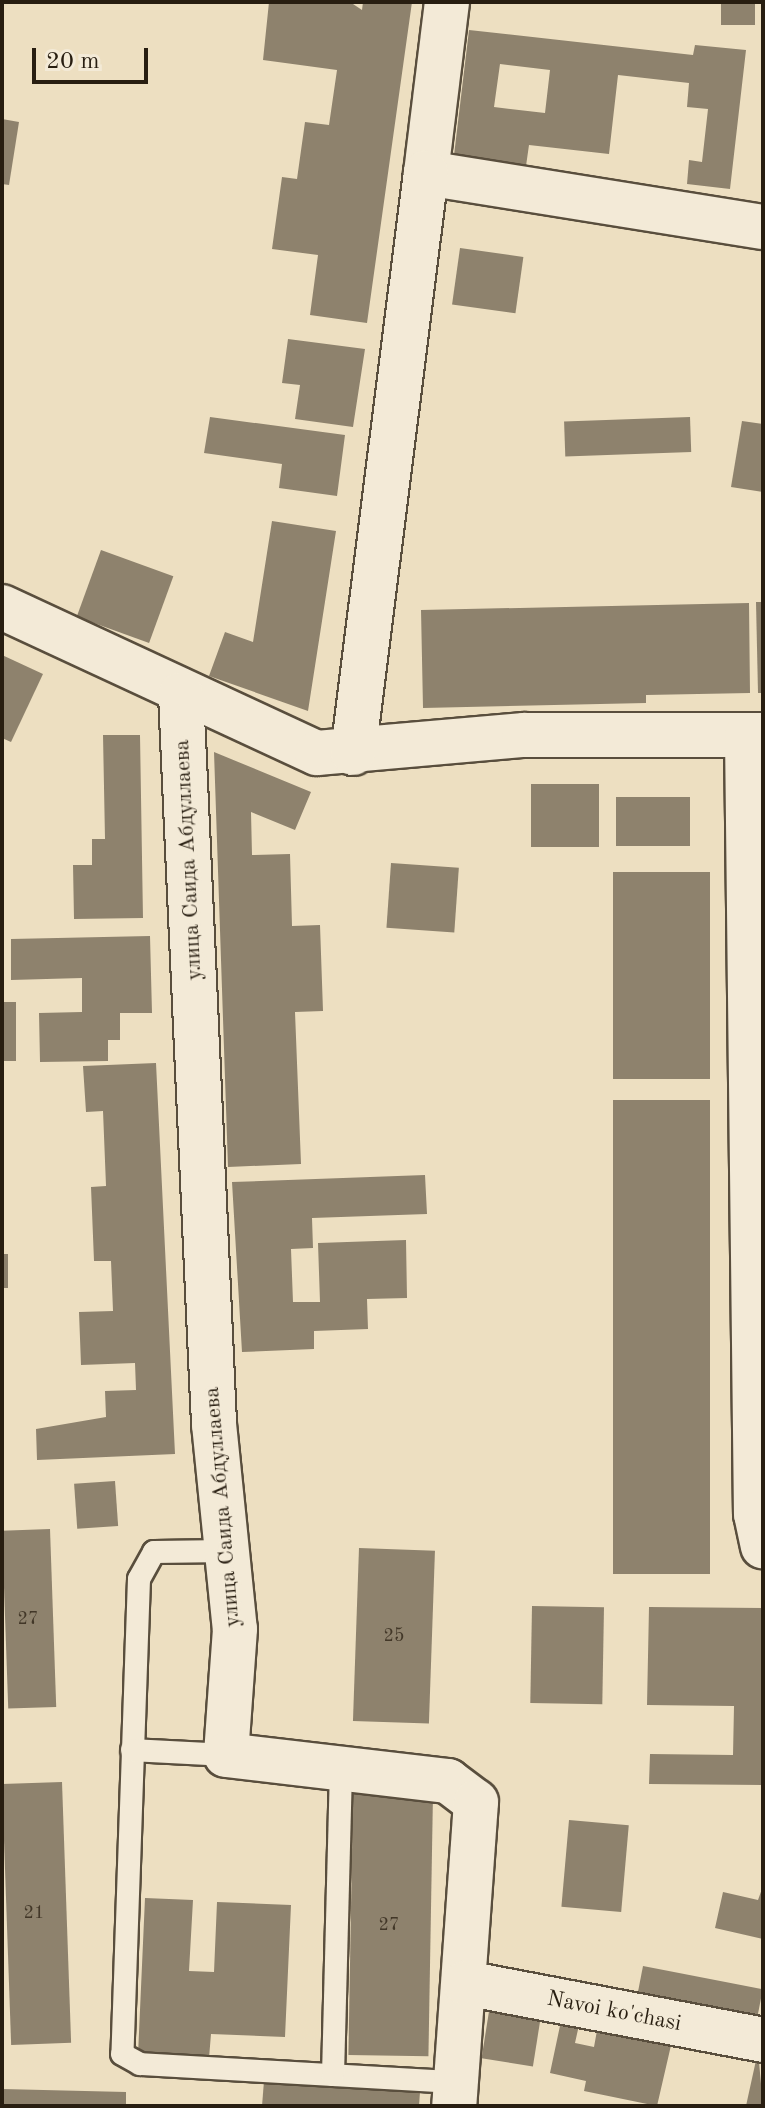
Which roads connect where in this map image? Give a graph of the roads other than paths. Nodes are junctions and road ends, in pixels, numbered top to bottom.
1 (447, 2) edge
2 (426, 173) junction
3 (763, 227) edge
4 (2, 607) edge
5 (181, 694) junction
6 (755, 735) edge
7 (353, 753) junction
8 (763, 1546) edge
9 (227, 1551) junction
10 (132, 1750) junction
11 (226, 1755) junction
12 (341, 1768) junction
13 (465, 1983) junction
14 (763, 2040) edge
15 (333, 2075) junction
16 (455, 2094) edge

1 - 2 street
2 - 3 street
2 - 7 street
4 - 5 street
5 - 7 street
5 - 9 street, улица Саида Абдуллаева
6 - 7 street
6 - 8 street
9 - 10 lane
9 - 11 street, улица Саида Абдуллаева
10 - 11 lane
10 - 15 lane
11 - 12 street
12 - 13 street
12 - 15 lane
13 - 14 street, Navoi ko'chasi
13 - 16 street
15 - 16 lane

